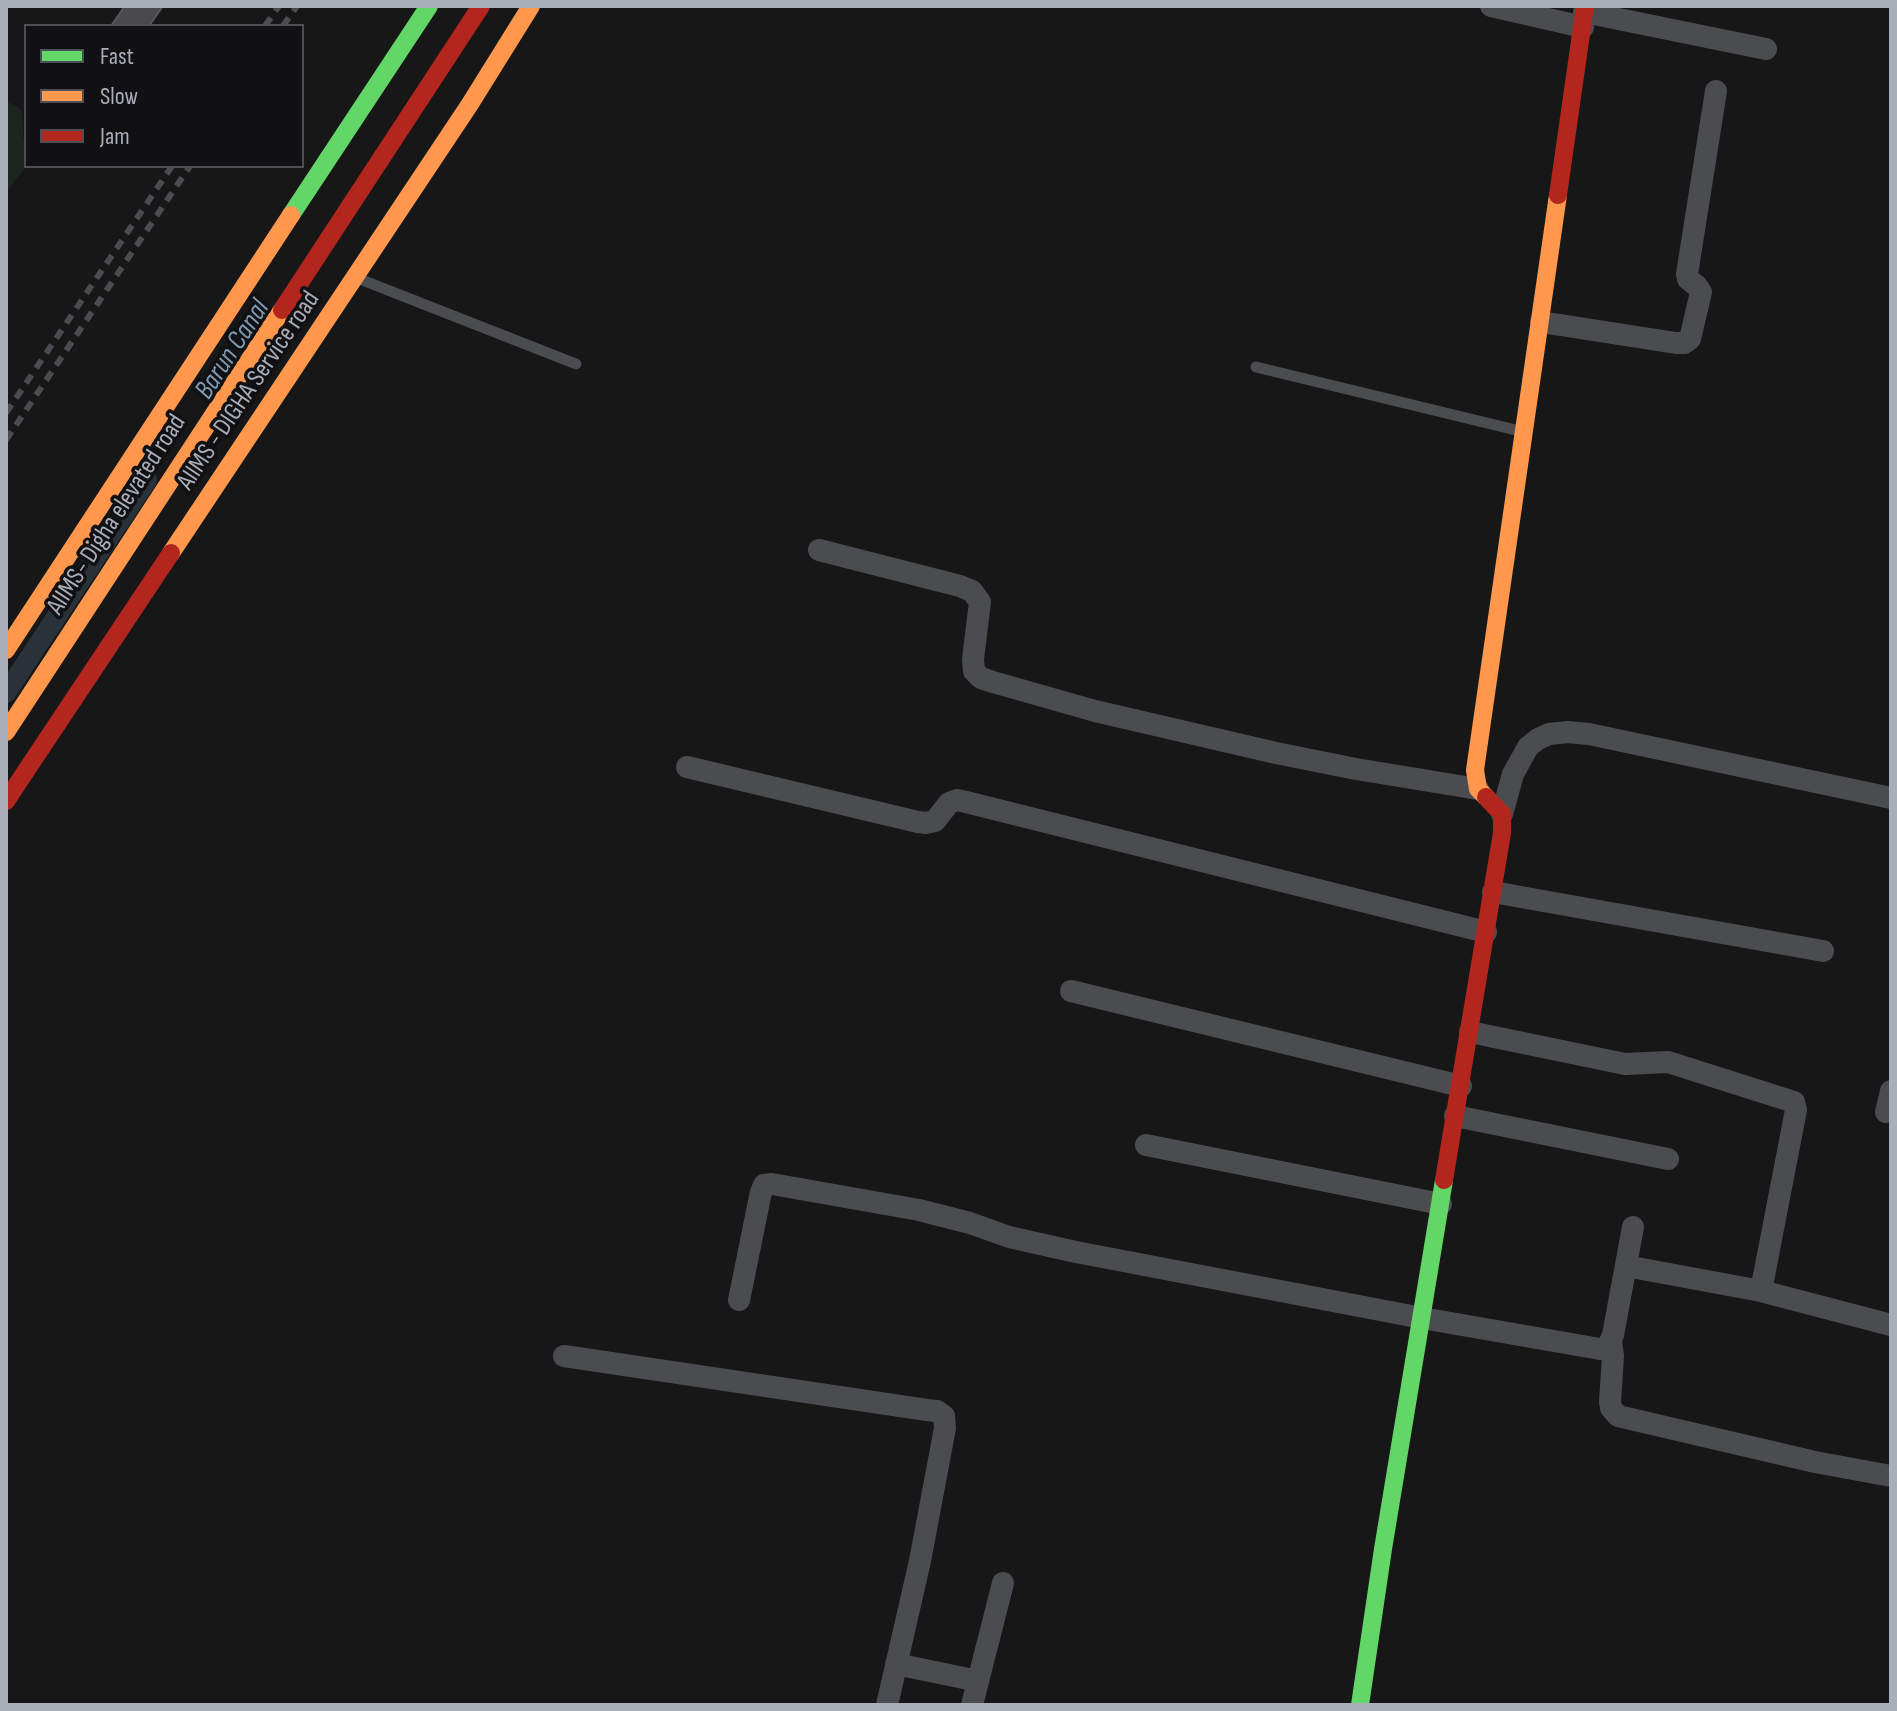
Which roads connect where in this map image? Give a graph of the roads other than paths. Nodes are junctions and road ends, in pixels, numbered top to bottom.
1 (429, 6) edge
2 (481, 6) edge
3 (531, 6) edge
4 (1491, 6) edge
5 (1584, 15) edge
6 (1766, 49) dead end
7 (1716, 91) dead end
8 (355, 278) junction
9 (1541, 322) junction
10 (576, 364) dead end
11 (1256, 367) dead end
12 (1525, 432) junction
13 (819, 550) dead end
14 (6, 650) edge
15 (6, 732) edge
16 (687, 767) dead end
17 (1478, 789) junction
18 (1891, 798) edge
19 (6, 801) edge
20 (1502, 814) junction
21 (1493, 892) junction
22 (1486, 932) junction
23 (1823, 951) dead end
24 (1071, 991) dead end
25 (1470, 1032) junction
26 (1461, 1086) junction
27 (1455, 1116) junction
28 (1146, 1145) dead end
29 (1668, 1159) dead end
30 (1441, 1204) junction
31 (1633, 1227) dead end
32 (1626, 1266) junction
33 (1761, 1291) junction
34 (739, 1300) dead end
35 (1422, 1318) junction
36 (1891, 1325) edge
37 (1611, 1341) junction
38 (564, 1356) dead end
39 (1891, 1476) edge
40 (1003, 1583) dead end
41 (896, 1664) junction
42 (978, 1681) junction
43 (887, 1705) edge
44 (972, 1705) edge
45 (1360, 1705) edge

1 - 14 main road, AIIMS- Digha elevated road
2 - 15 main road, AIIMS- Digha elevated road
3 - 8 main road, AIIMS - DIGHA Service road
4 - 5 street
5 - 6 street
5 - 9 main road
7 - 9 street
8 - 10 lane
8 - 19 main road, AIIMS - DIGHA Service road
9 - 12 main road
11 - 12 lane
12 - 17 main road
13 - 17 street
16 - 22 street
17 - 20 main road
18 - 20 street
20 - 21 main road
21 - 22 main road
21 - 23 street
22 - 25 main road
24 - 26 street
25 - 26 main road
25 - 33 street
26 - 27 main road
27 - 29 street
27 - 30 main road
28 - 30 street
30 - 35 main road
31 - 32 street
32 - 33 street
32 - 37 street
33 - 36 street
34 - 35 street
35 - 37 street
35 - 45 main road
37 - 39 street
38 - 41 street
40 - 42 street
41 - 42 street
41 - 43 street
42 - 44 street

